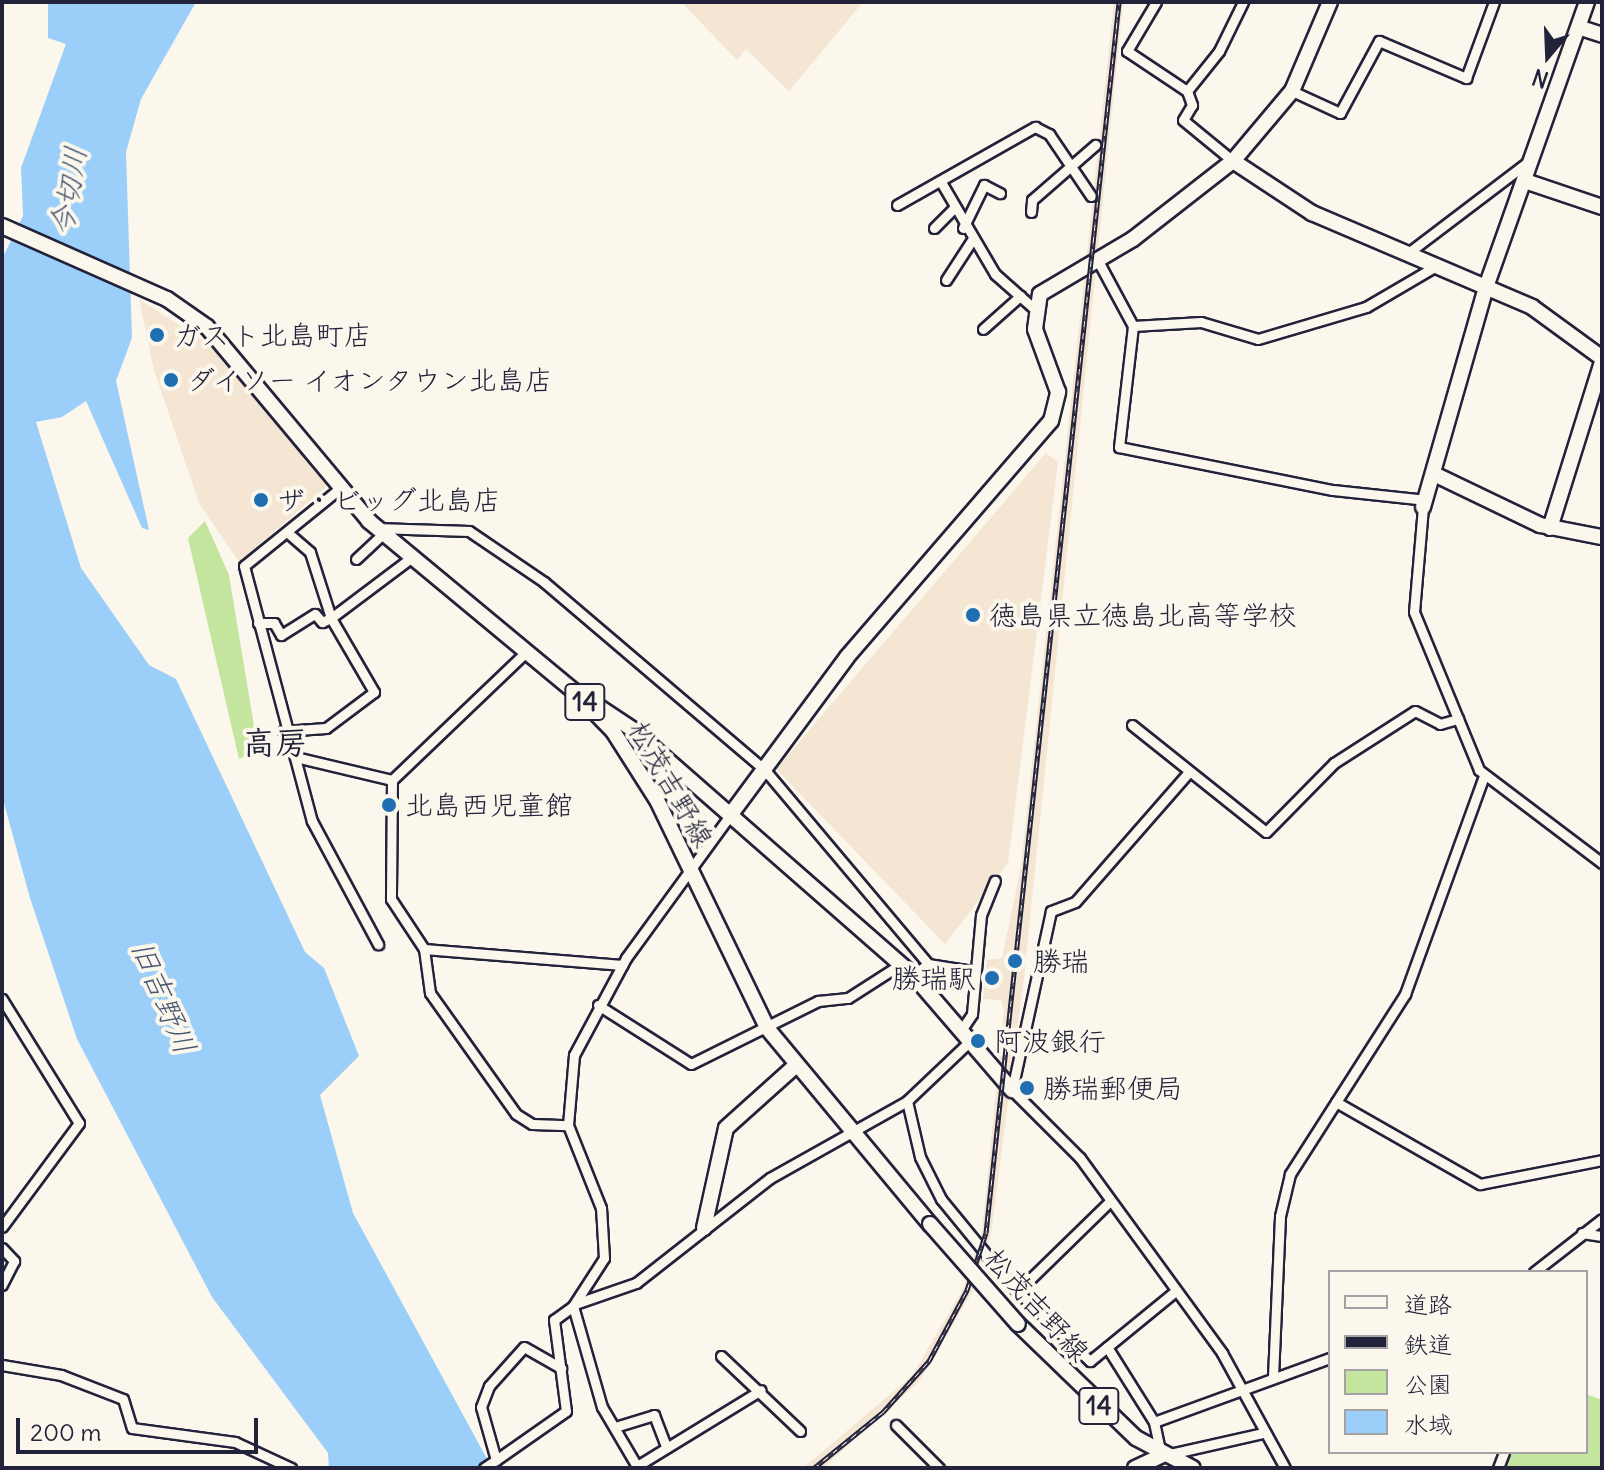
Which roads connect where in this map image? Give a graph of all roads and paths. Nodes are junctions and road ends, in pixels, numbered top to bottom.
1 (1156, 2) edge
2 (1243, 2) edge
3 (1330, 2) edge
4 (1494, 2) edge
5 (1587, 2) edge
6 (1581, 28) junction
7 (1602, 35) edge
8 (1187, 91) junction
9 (1292, 91) junction
10 (1095, 145) dead end
11 (1534, 158) junction
12 (1233, 161) junction
13 (1070, 166) junction
14 (1525, 181) junction
15 (941, 182) junction
16 (1000, 193) dead end
17 (1091, 196) dead end
18 (897, 205) dead end
19 (1602, 207) edge
20 (953, 209) junction
21 (1031, 212) dead end
22 (2, 226) edge
23 (934, 228) dead end
24 (963, 228) junction
25 (972, 240) junction
26 (1408, 253) junction
27 (1098, 261) junction
28 (1436, 266) junction
29 (946, 280) dead end
30 (1486, 287) junction
31 (1020, 296) junction
32 (1037, 311) junction
33 (1133, 326) junction
34 (983, 329) dead end
35 (1602, 360) edge
36 (1434, 474) junction
37 (339, 489) junction
38 (1424, 503) junction
39 (1550, 528) junction
40 (380, 531) junction
41 (287, 532) junction
42 (1602, 537) edge
43 (411, 558) junction
44 (356, 559) dead end
45 (331, 618) junction
46 (258, 623) junction
47 (527, 651) junction
48 (574, 691) junction
49 (1458, 719) junction
50 (1132, 725) dead end
51 (283, 731) junction
52 (295, 757) junction
53 (764, 769) junction
54 (1188, 773) junction
55 (1483, 778) junction
56 (392, 780) junction
57 (731, 814) junction
58 (1602, 863) edge
59 (690, 869) junction
60 (995, 881) dead end
61 (378, 944) dead end
62 (424, 949) junction
63 (901, 964) junction
64 (928, 964) junction
65 (622, 965) junction
66 (972, 971) junction
67 (913, 975) junction
68 (2, 999) edge
69 (598, 1005) junction
70 (767, 1028) junction
71 (967, 1035) junction
72 (794, 1067) junction
73 (1012, 1090) junction
74 (907, 1101) junction
75 (1336, 1102) junction
76 (568, 1125) junction
77 (850, 1133) junction
78 (1602, 1160) edge
79 (1109, 1202) junction
80 (1602, 1219) edge
81 (2, 1227) edge
82 (704, 1228) junction
83 (1582, 1233) junction
84 (1602, 1236) edge
85 (2, 1248) edge
86 (1536, 1270) edge
87 (2, 1285) edge
88 (1020, 1289) junction
89 (1173, 1293) junction
90 (574, 1305) junction
91 (1107, 1347) junction
92 (721, 1356) dead end
93 (1328, 1359) edge
94 (2, 1365) edge
95 (561, 1368) junction
96 (1273, 1377) junction
97 (1237, 1387) junction
98 (761, 1390) junction
99 (1154, 1422) junction
100 (896, 1425) dead end
101 (615, 1427) junction
102 (800, 1431) dead end
103 (1263, 1433) junction
104 (666, 1447) junction
105 (1161, 1456) junction
106 (491, 1463) edge
107 (637, 1467) edge
108 (291, 1468) edge
109 (939, 1468) edge
110 (1135, 1468) edge
111 (1193, 1468) edge
112 (1285, 1468) edge

1 - 8 street
2 - 8 street
3 - 9 street
4 - 9 street
5 - 6 street
6 - 7 street
6 - 11 street
8 - 12 street
9 - 12 street
10 - 13 street
11 - 14 street
11 - 26 street
12 - 26 street
12 - 27 street
13 - 15 street
13 - 17 street
13 - 21 street
14 - 19 street
14 - 30 street
15 - 18 street
15 - 20 street
16 - 24 street
20 - 23 street
20 - 24 street
22 - 37 street, 松茂吉野線 / 14
24 - 25 street
25 - 29 street
25 - 31 street
26 - 28 street
27 - 32 street
27 - 33 street
28 - 30 street
28 - 33 street
30 - 35 street
30 - 36 street
31 - 32 street
31 - 34 street
32 - 53 street
33 - 38 street
35 - 39 street
36 - 38 street
36 - 39 street
37 - 40 street, 松茂吉野線 / 14
37 - 41 street
38 - 49 street
39 - 42 street
40 - 43 street, 松茂吉野線 / 14
40 - 44 street
40 - 53 street
41 - 45 street
41 - 46 street
43 - 45 street
43 - 47 street, 松茂吉野線 / 14
45 - 46 street
45 - 51 street
46 - 51 street
47 - 48 street, 松茂吉野線 / 14
47 - 56 street
48 - 57 street
48 - 59 street, 松茂吉野線 / 14
49 - 54 street
49 - 55 street
50 - 54 street
51 - 52 street
52 - 56 street
52 - 61 street
53 - 57 street
53 - 64 street
54 - 73 street
55 - 58 street
55 - 75 street
56 - 62 street
57 - 59 street
57 - 63 street
59 - 65 street
59 - 70 street, 松茂吉野線 / 14
60 - 66 street
62 - 65 street
62 - 76 street
63 - 67 street
63 - 70 street
64 - 66 street
64 - 67 street
65 - 69 street
66 - 71 street
67 - 71 street
68 - 81 street
69 - 70 street
69 - 76 street
70 - 72 street, 松茂吉野線 / 14
71 - 73 street
71 - 74 street
72 - 77 street, 松茂吉野線 / 14
72 - 82 street
73 - 79 street
74 - 77 street
74 - 88 street
75 - 78 street
75 - 96 street
76 - 90 street
77 - 82 street
77 - 105 street, 松茂吉野線 / 14, bridge
79 - 88 street
79 - 89 street
80 - 83 street
82 - 90 street
83 - 84 street
83 - 86 street
85 - 87 street
88 - 91 street
89 - 91 street
89 - 97 street
90 - 95 street
90 - 101 street
91 - 99 street
92 - 98 street
93 - 96 street
94 - 108 street
95 - 106 street
95 - 106 street
96 - 97 street
97 - 99 street
97 - 103 street
98 - 102 street
98 - 104 street
99 - 105 street
100 - 109 street
101 - 104 street
101 - 107 street
103 - 105 street
103 - 112 street
104 - 107 street
105 - 110 street
105 - 111 street, 松茂吉野線 / 14

